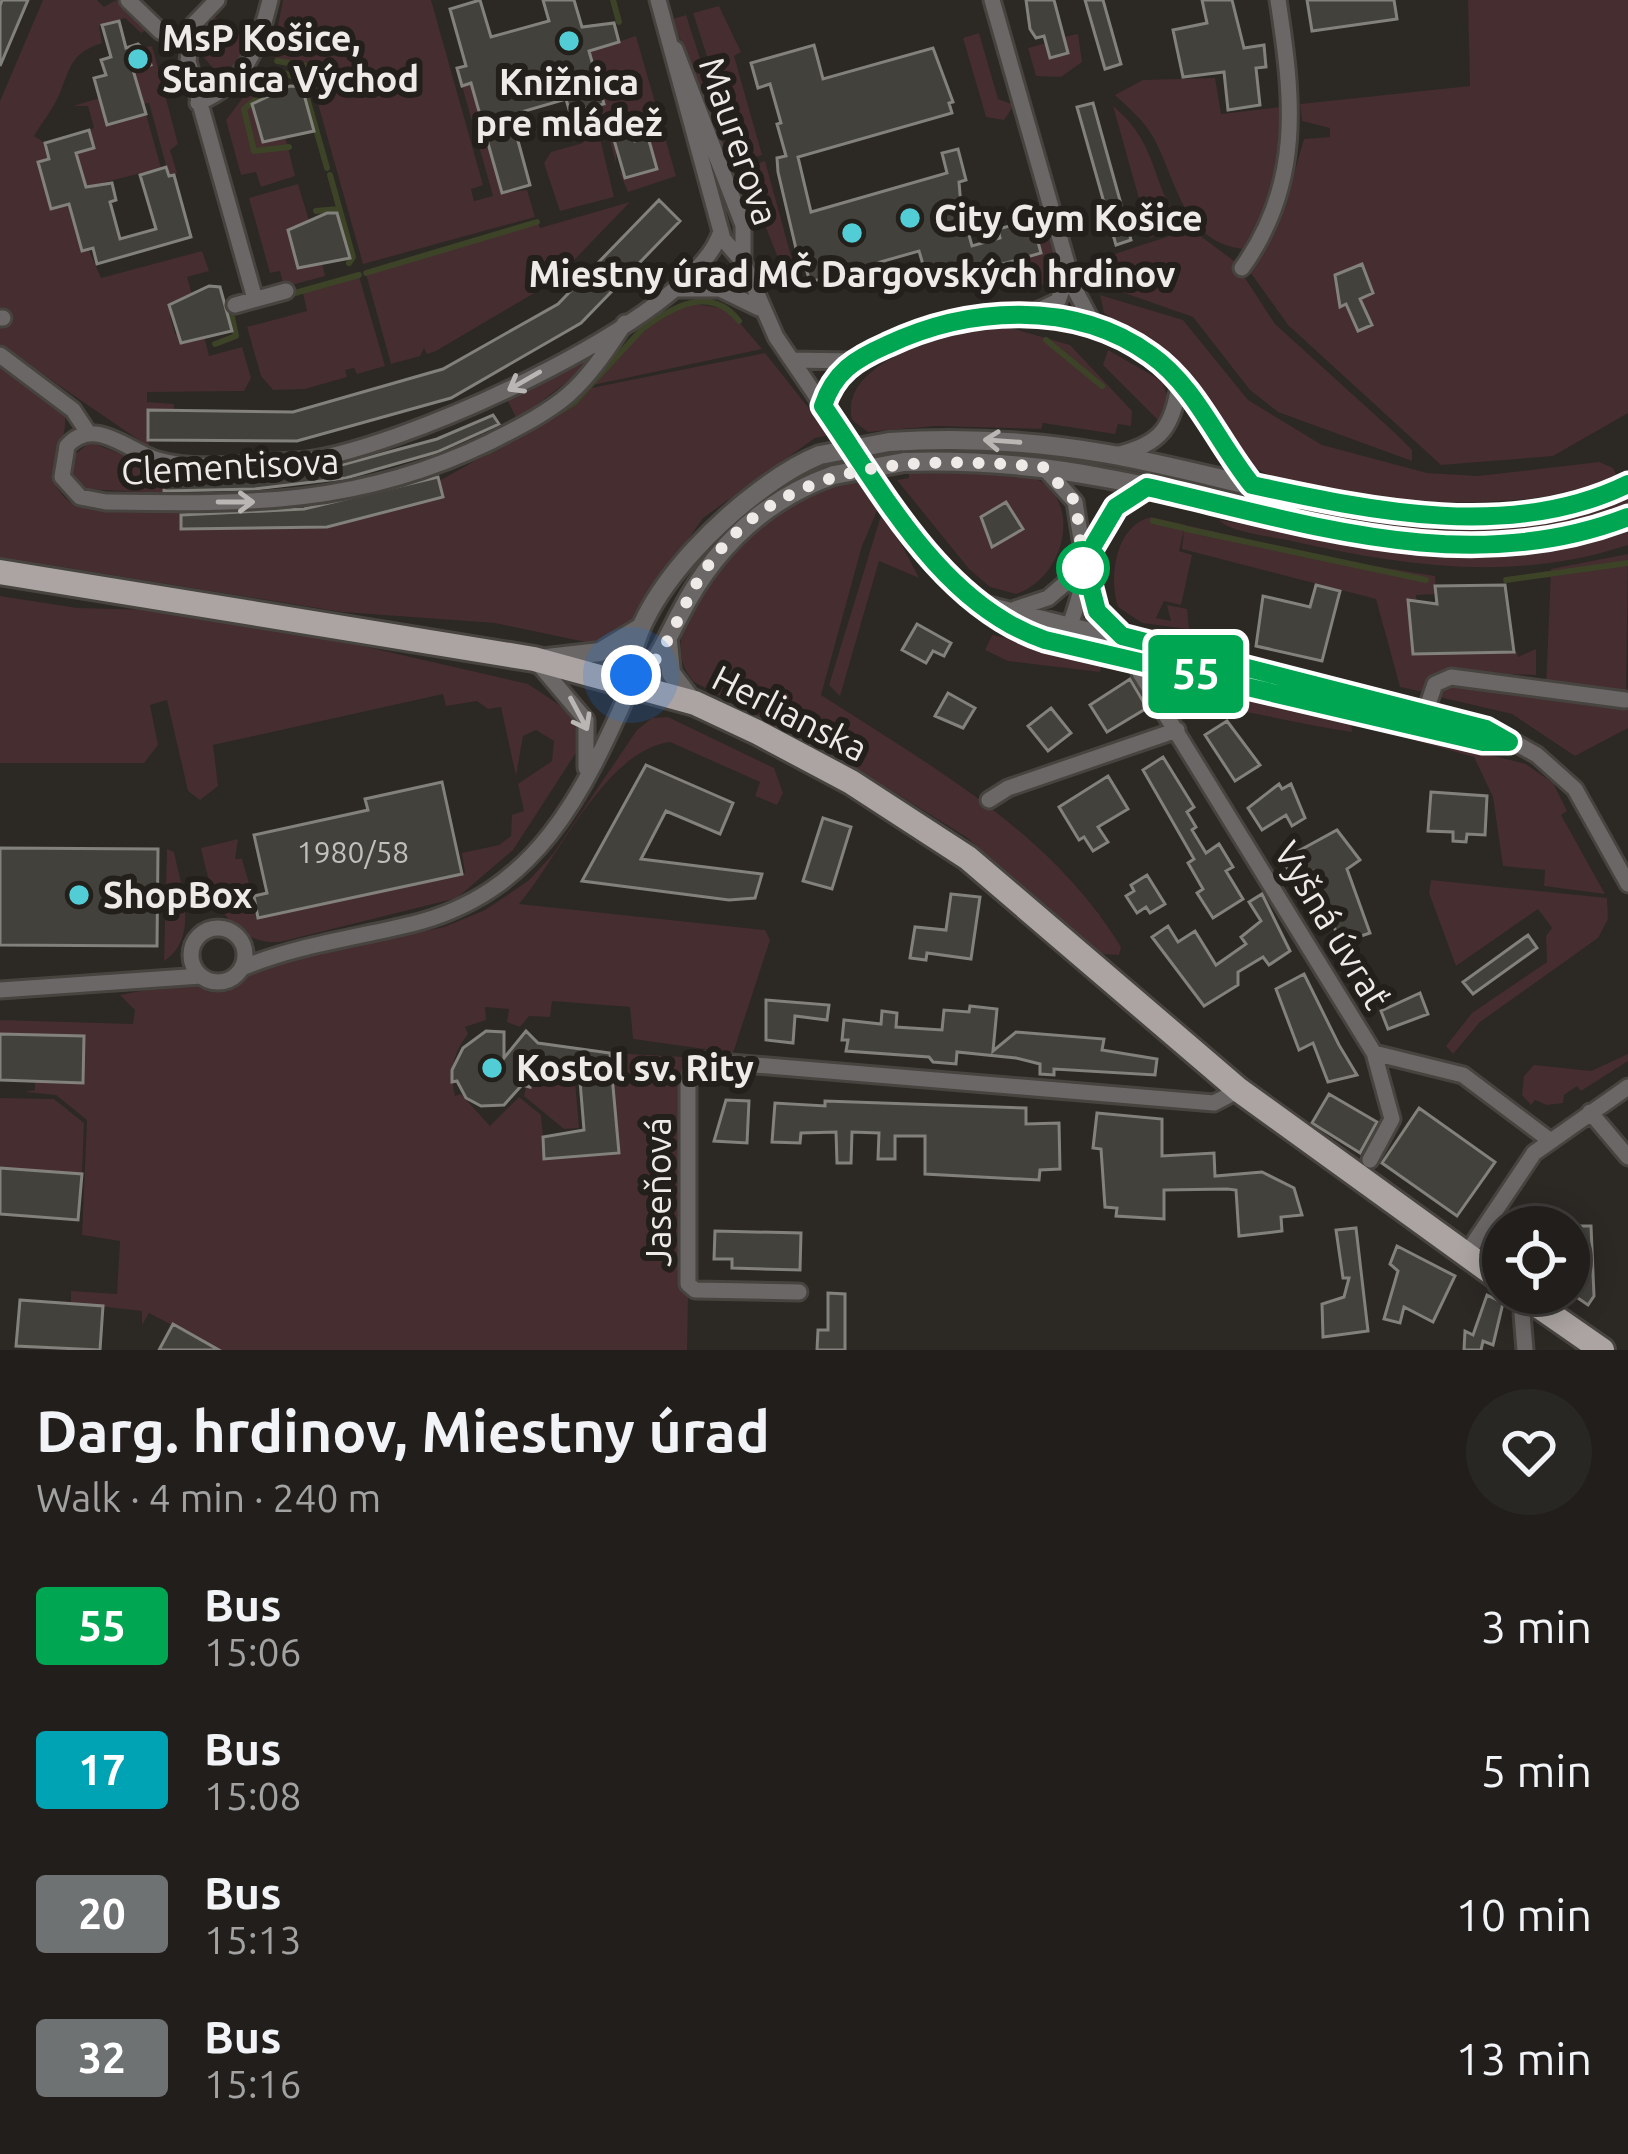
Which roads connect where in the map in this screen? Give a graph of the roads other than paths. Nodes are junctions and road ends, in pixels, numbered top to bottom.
1 (128, 0) edge
2 (146, 0) edge
3 (218, 0) edge
4 (270, 0) edge
5 (658, 0) edge
6 (992, 0) edge
7 (1278, 0) edge
8 (149, 22) junction
9 (670, 41) junction
10 (187, 44) junction
11 (198, 103) junction
12 (721, 231) junction
13 (710, 257) junction
14 (743, 262) junction
15 (1242, 268) dead end
16 (1069, 269) junction
17 (680, 289) junction
18 (286, 291) dead end
19 (254, 299) junction
20 (235, 305) dead end
21 (759, 308) junction
22 (1024, 315) junction
23 (625, 323) junction
24 (1096, 329) junction
25 (0, 355) edge
26 (792, 360) junction
27 (853, 361) junction
28 (1180, 381) junction
29 (823, 406) junction
30 (89, 434) junction
31 (1114, 455) junction
32 (1043, 467) junction
33 (1628, 484) edge
34 (1252, 485) junction
35 (1147, 487) junction
36 (1628, 517) edge
37 (1083, 564) junction
38 (0, 572) edge
39 (970, 600) junction
40 (1011, 610) junction
41 (641, 626) junction
42 (1075, 627) junction
43 (669, 637) junction
44 (1141, 642) junction
45 (1105, 654) junction
46 (534, 659) junction
47 (1141, 673) dead end
48 (632, 684) junction
49 (1625, 700) edge
50 (694, 703) junction
51 (1425, 713) junction
52 (1177, 730) junction
53 (1509, 742) junction
54 (583, 782) junction
55 (989, 800) dead end
56 (1628, 884) edge
57 (243, 943) junction
58 (288, 951) junction
59 (191, 953) junction
60 (242, 968) junction
61 (201, 976) junction
62 (156, 981) junction
63 (0, 990) edge
64 (1374, 1053) junction
65 (1628, 1087) edge
66 (1239, 1090) junction
67 (1591, 1112) junction
68 (1548, 1139) junction
69 (1628, 1157) edge
70 (1370, 1160) dead end
71 (1465, 1256) junction
72 (1482, 1267) edge
73 (800, 1292) dead end
74 (1522, 1314) edge
75 (1540, 1314) edge
76 (1525, 1350) edge
77 (1602, 1350) edge

1 - 8 street
2 - 8 street
3 - 10 street
4 - 11 street
5 - 9 street, Maurerova
6 - 16 street
7 - 15 street
8 - 10 street
9 - 12 street, Maurerova
9 - 14 street, Maurerova
10 - 11 street
11 - 19 street
12 - 13 street, Clementisova
12 - 14 street, Maurerova
13 - 14 street
13 - 17 street, Clementisova
14 - 21 street, Maurerova
16 - 22 street
16 - 24 street
17 - 21 street
17 - 23 street, Clementisova
18 - 19 street
19 - 20 street
21 - 26 street, Maurerova
22 - 24 street
22 - 27 street
23 -> 30 street, Clementisova
30 -> 23 street, Clementisova
24 - 28 street
25 - 30 street
26 - 27 street
26 - 29 street, Maurerova
27 - 29 street
28 - 31 street
28 - 34 street
29 - 39 street, Maurerova
31 - 34 street
31 -> 41 street, bridge
32 - 35 street
32 - 37 street
32 - 43 street, bridge
33 - 34 street
35 - 36 street
35 - 37 street
37 - 40 street
37 - 42 street
37 - 44 street
38 - 46 main road, Herlianska
39 - 40 street
39 - 42 street
39 - 45 street
40 - 42 street
41 - 46 street
41 - 48 street
42 - 44 street
42 - 45 street
43 - 48 street
43 - 50 street
44 - 51 street
45 - 53 street
46 - 48 main road, Herlianska
46 -> 54 street
47 - 52 street, Vyšná úvrať
48 - 50 main road, Herlianska
48 - 54 street
49 - 51 street
50 - 66 main road, Herlianska
51 - 53 street
52 - 55 street
52 - 64 street, Vyšná úvrať
53 - 56 street
54 - 58 street
57 - 58 street
57 - 59 street
57 - 60 street
58 - 60 street
59 - 61 street
59 - 62 street
60 - 61 street
61 - 62 street
62 - 63 street
64 - 68 street
64 - 70 street, Vyšná úvrať
65 - 67 street
66 - 71 main road, Herlianska
66 - 73 street, Jaseňová
67 - 68 street
67 - 69 street
68 - 71 street
71 - 72 main road, Herlianska
74 - 76 street
75 - 77 main road

